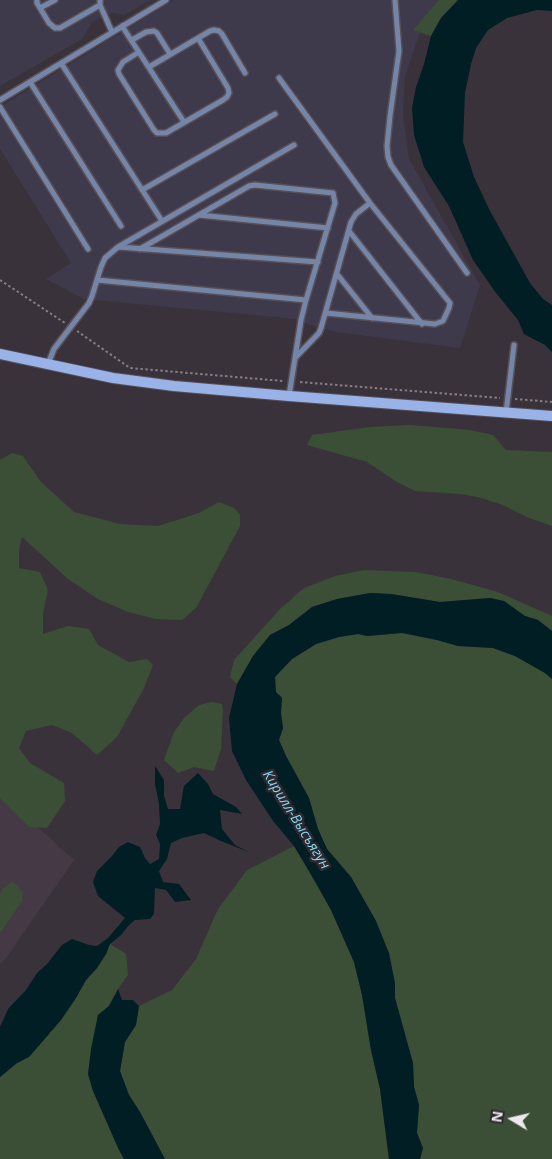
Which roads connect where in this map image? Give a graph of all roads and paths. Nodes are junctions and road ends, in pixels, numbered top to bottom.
1 (37, 0) edge
2 (55, 0) edge
3 (166, 0) edge
4 (395, 0) edge
5 (100, 2) edge
6 (40, 8) junction
7 (122, 26) junction
8 (112, 32) junction
9 (198, 38) junction
10 (132, 40) junction
11 (139, 52) junction
12 (170, 54) junction
13 (61, 63) junction
14 (149, 67) junction
15 (245, 73) dead end
16 (279, 78) dead end
17 (30, 82) junction
18 (0, 100) edge
19 (0, 107) edge
20 (275, 114) dead end
21 (184, 122) junction
22 (294, 145) dead end
23 (142, 190) junction
24 (370, 203) junction
25 (198, 215) junction
26 (162, 221) junction
27 (121, 226) dead end
28 (328, 228) junction
29 (349, 231) junction
30 (118, 247) junction
31 (88, 249) dead end
32 (140, 249) junction
33 (318, 262) junction
34 (467, 273) dead end
35 (337, 274) junction
36 (0, 280) edge
37 (97, 280) junction
38 (306, 300) junction
39 (326, 313) junction
40 (372, 318) junction
41 (422, 324) junction
42 (70, 327) junction
43 (514, 345) dead end
44 (0, 354) edge
45 (295, 358) junction
46 (47, 365) junction
47 (291, 381) junction
48 (289, 396) junction
49 (507, 398) junction
50 (552, 402) edge
51 (506, 413) junction
52 (552, 416) edge

1 - 6 lane
2 - 6 lane
3 - 7 lane
4 - 34 lane
5 - 6 lane
5 - 8 lane
7 - 8 lane
7 - 10 lane
8 - 13 lane
9 - 12 lane
9 - 15 lane
9 - 21 lane
10 - 11 lane
10 - 12 lane
11 - 14 lane
11 - 21 lane
12 - 14 lane
13 - 17 lane
13 - 23 lane
14 - 21 lane
16 - 24 lane
17 - 18 lane
17 - 27 lane
19 - 31 lane
20 - 23 lane
22 - 26 lane
23 - 26 lane
24 - 29 lane
24 - 41 lane
25 - 28 lane
25 - 28 lane
25 - 32 lane
26 - 30 lane
28 - 33 lane
29 - 35 lane
29 - 41 lane
30 - 32 lane
30 - 37 lane
32 - 33 lane
33 - 38 lane
35 - 39 lane
35 - 40 lane
36 - 42 path
37 - 38 lane
37 - 42 lane
38 - 45 lane
39 - 40 lane
39 - 45 lane
40 - 41 lane
42 - 46 lane
42 - 47 path
43 - 49 lane
44 - 46 street
45 - 47 lane
46 - 48 street
47 - 48 lane
47 - 49 path
48 - 51 street
49 - 50 path
49 - 51 lane
51 - 52 street

